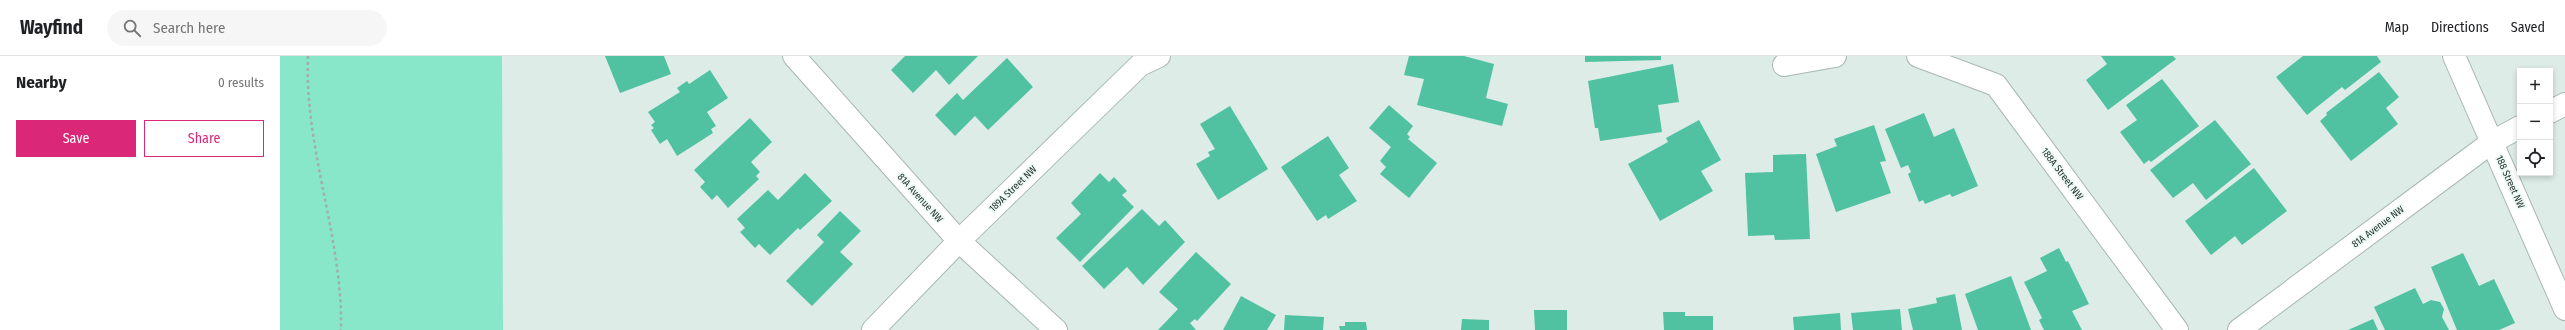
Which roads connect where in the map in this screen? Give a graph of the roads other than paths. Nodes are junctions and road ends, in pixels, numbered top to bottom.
1 (794, 56) edge
2 (1159, 56) edge
3 (1835, 56) edge
4 (1918, 56) edge
5 (2454, 56) edge
6 (1784, 65) dead end
7 (2565, 104) edge
8 (2553, 110) edge
9 (2517, 130) edge
10 (2492, 142) junction
11 (959, 241) junction
12 (2565, 309) edge
13 (873, 330) edge
14 (1056, 330) edge
15 (2178, 330) edge
16 (2239, 330) edge

1 - 11 street, 81A Avenue NW
2 - 11 street, 189A Street NW
3 - 6 street
4 - 15 street, 188A Street NW
5 - 10 street, 188 Street NW
7 - 8 street
9 - 10 street, 81A Avenue NW
10 - 12 street, 188 Street NW
10 - 16 street, 81A Avenue NW
11 - 13 street, 189A Street NW
11 - 14 street, 81A Avenue NW

